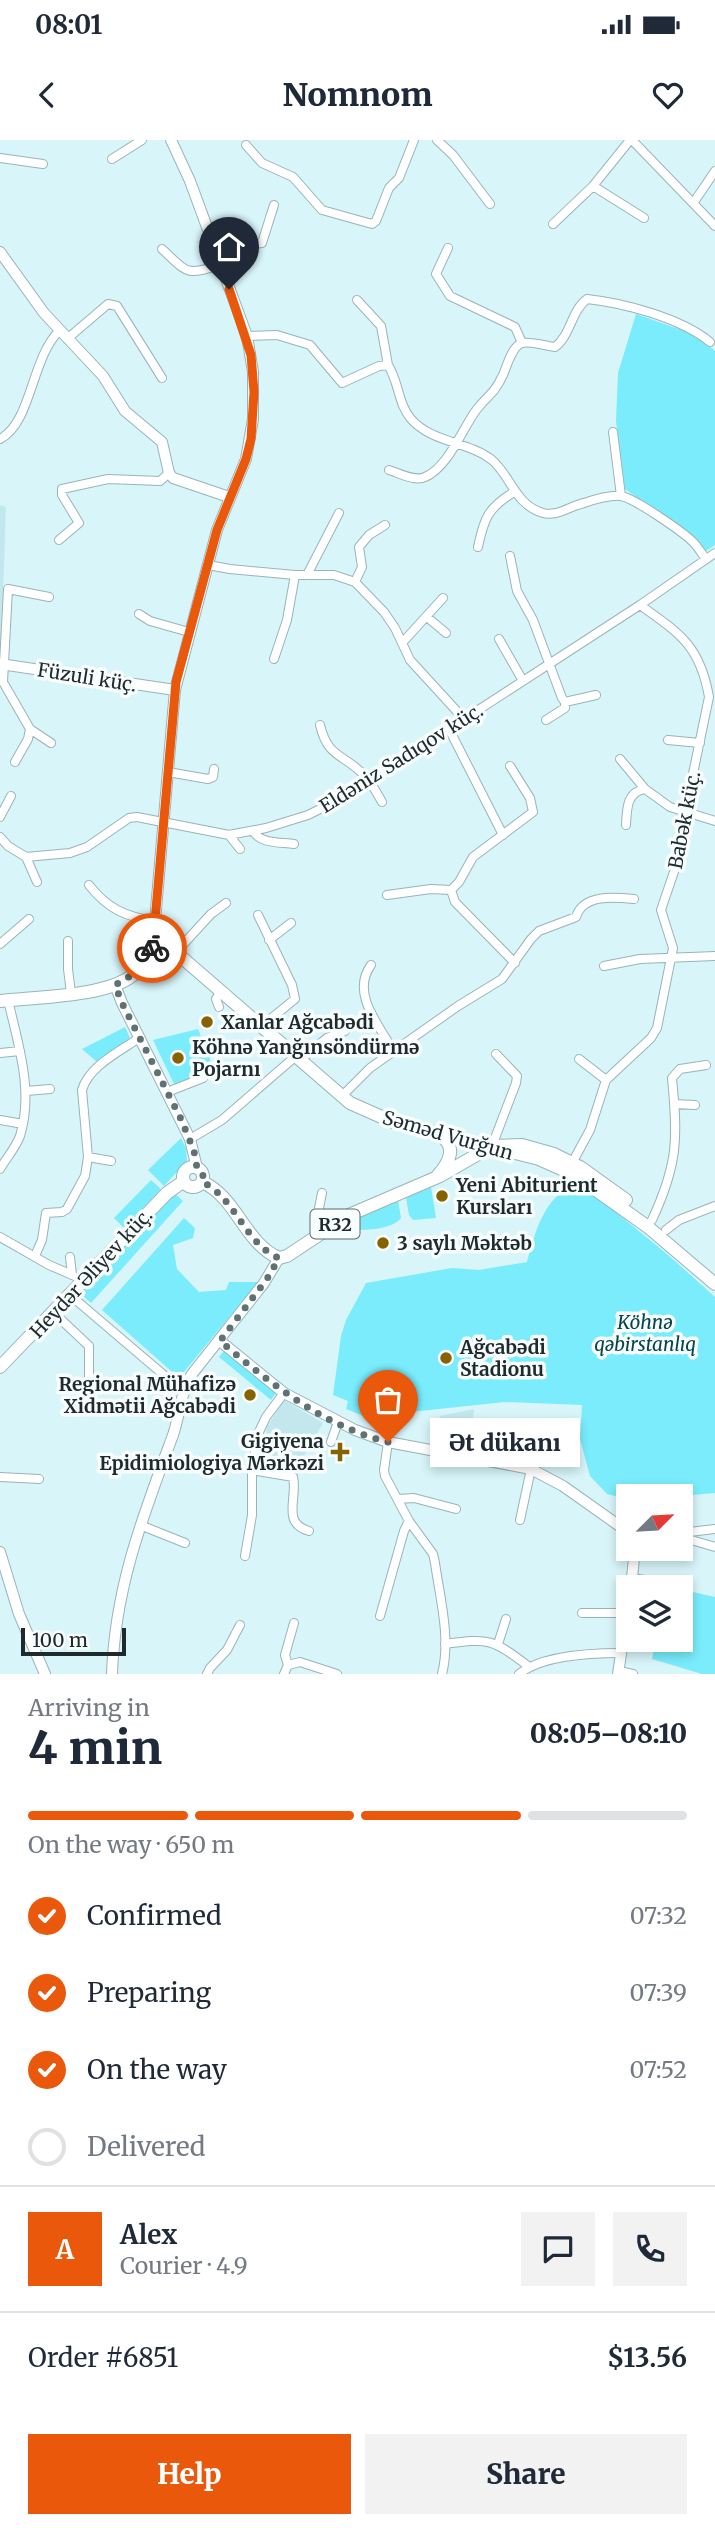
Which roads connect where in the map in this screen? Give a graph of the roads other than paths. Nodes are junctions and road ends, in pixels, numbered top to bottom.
1 (142, 140) edge
2 (172, 140) edge
3 (414, 140) edge
4 (437, 140) edge
5 (631, 140) edge
6 (246, 145) dead end
7 (0, 158) edge
8 (112, 159) dead end
9 (43, 164) dead end
10 (715, 171) edge
11 (593, 186) junction
12 (694, 202) junction
13 (490, 204) dead end
14 (274, 205) dead end
15 (644, 218) dead end
16 (553, 224) dead end
17 (715, 226) edge
18 (211, 240) junction
19 (448, 248) dead end
20 (162, 249) dead end
21 (0, 252) edge
22 (220, 265) junction
23 (357, 300) dead end
24 (63, 335) junction
25 (247, 336) junction
26 (710, 341) dead end
27 (522, 343) junction
28 (388, 365) junction
29 (162, 378) dead end
30 (612, 432) dead end
31 (0, 439) edge
32 (458, 444) junction
33 (389, 470) dead end
34 (169, 473) junction
35 (514, 492) junction
36 (621, 496) junction
37 (229, 497) junction
38 (339, 513) dead end
39 (385, 525) dead end
40 (59, 540) dead end
41 (478, 547) dead end
42 (715, 553) edge
43 (510, 556) dead end
44 (706, 559) junction
45 (208, 565) junction
46 (295, 575) junction
47 (307, 575) junction
48 (355, 583) junction
49 (49, 597) dead end
50 (443, 598) dead end
51 (640, 605) junction
52 (139, 614) dead end
53 (426, 617) junction
54 (189, 632) junction
55 (446, 633) dead end
56 (499, 639) dead end
57 (402, 643) junction
58 (274, 659) dead end
59 (2, 664) edge
60 (548, 665) junction
61 (710, 679) edge
62 (523, 681) junction
63 (1, 682) edge
64 (175, 690) junction
65 (596, 695) dead end
66 (565, 702) junction
67 (464, 719) junction
68 (547, 720) dead end
69 (320, 725) dead end
70 (30, 729) junction
71 (449, 729) junction
72 (668, 740) dead end
73 (51, 743) dead end
74 (700, 743) junction
75 (620, 759) dead end
76 (15, 762) dead end
77 (510, 766) dead end
78 (214, 769) dead end
79 (168, 772) junction
80 (369, 780) junction
81 (645, 789) junction
82 (11, 796) dead end
83 (382, 802) dead end
84 (685, 811) junction
85 (0, 817) edge
86 (715, 821) edge
87 (164, 822) junction
88 (626, 825) dead end
89 (253, 831) junction
90 (229, 835) junction
91 (503, 835) junction
92 (0, 837) edge
93 (294, 844) dead end
94 (240, 849) dead end
95 (26, 857) junction
96 (37, 882) dead end
97 (89, 885) dead end
98 (451, 890) junction
99 (387, 895) dead end
100 (634, 898) dead end
101 (226, 903) dead end
102 (258, 915) dead end
103 (29, 919) dead end
104 (155, 921) junction
105 (291, 923) dead end
106 (269, 940) junction
107 (68, 941) dead end
108 (159, 942) junction
109 (0, 944) edge
110 (177, 951) junction
111 (715, 956) edge
112 (671, 958) junction
113 (515, 963) junction
114 (371, 965) dead end
115 (604, 966) dead end
116 (115, 985) junction
117 (221, 991) junction
118 (71, 993) junction
119 (4, 1000) edge
120 (219, 1007) dead end
121 (262, 1026) junction
122 (345, 1031) dead end
123 (139, 1038) junction
124 (20, 1051) junction
125 (394, 1052) junction
126 (0, 1053) edge
127 (496, 1054) dead end
128 (298, 1058) junction
129 (579, 1059) dead end
130 (706, 1065) dead end
131 (203, 1078) dead end
132 (606, 1080) junction
133 (50, 1089) dead end
134 (26, 1091) junction
135 (167, 1092) junction
136 (341, 1097) junction
137 (674, 1104) junction
138 (695, 1105) dead end
139 (0, 1120) edge
140 (23, 1124) junction
141 (436, 1133) junction
142 (190, 1139) junction
143 (492, 1146) junction
144 (88, 1157) junction
145 (111, 1160) dead end
146 (572, 1163) junction
147 (197, 1168) junction
148 (0, 1169) edge
149 (184, 1181) junction
150 (431, 1181) junction
151 (202, 1182) junction
152 (323, 1193) dead end
153 (715, 1206) edge
154 (652, 1220) junction
155 (666, 1230) junction
156 (324, 1231) junction
157 (0, 1237) edge
158 (34, 1256) junction
159 (69, 1258) dead end
160 (279, 1258) junction
161 (715, 1273) edge
162 (78, 1278) junction
163 (715, 1284) edge
164 (69, 1295) junction
165 (54, 1312) junction
166 (220, 1341) junction
167 (0, 1348) edge
168 (5, 1363) edge
169 (184, 1388) junction
170 (89, 1389) dead end
171 (284, 1393) junction
172 (338, 1422) junction
173 (331, 1442) dead end
174 (388, 1442) junction
175 (531, 1469) junction
176 (253, 1470) junction
177 (0, 1476) edge
178 (39, 1479) dead end
179 (398, 1499) junction
180 (456, 1509) dead end
181 (520, 1520) dead end
182 (409, 1521) junction
183 (616, 1524) edge
184 (140, 1525) junction
185 (715, 1529) edge
186 (309, 1531) dead end
187 (693, 1533) edge
188 (693, 1539) edge
189 (185, 1543) dead end
190 (715, 1547) edge
191 (0, 1552) edge
192 (245, 1556) dead end
193 (582, 1613) dead end
194 (616, 1613) edge
195 (380, 1616) dead end
196 (506, 1619) dead end
197 (293, 1623) dead end
198 (240, 1625) dead end
199 (444, 1644) junction
200 (498, 1644) junction
201 (622, 1653) joint
202 (528, 1666) junction
203 (286, 1670) edge
204 (619, 1673) edge
205 (45, 1674) edge
206 (112, 1674) edge
207 (206, 1674) edge
208 (337, 1674) edge
209 (442, 1674) edge
210 (519, 1674) edge
211 (633, 1674) edge

1 - 8 street
2 - 18 street
3 - 6 street
4 - 13 street
5 - 11 street
5 - 12 street
7 - 9 street
10 - 12 street
11 - 15 street
11 - 16 street
12 - 17 street
14 - 18 street
18 - 22 street
19 - 27 street
20 - 22 street
21 - 24 street
22 - 25 street
23 - 28 street
24 - 29 street
24 - 31 street
24 - 34 street
25 - 28 street
25 - 37 street
26 - 27 street
27 - 32 street
28 - 32 street
30 - 36 street
32 - 33 street
32 - 35 street
34 - 37 street
34 - 40 street
35 - 36 street
35 - 41 street
36 - 44 street
37 - 45 street
38 - 47 street
39 - 48 street
42 - 44 street, Eldəniz Sadıqov küç.
43 - 60 street
44 - 51 street, Eldəniz Sadıqov küç.
45 - 46 street
45 - 54 street
46 - 47 street
46 - 58 street
47 - 48 street
48 - 57 street
49 - 59 street
50 - 53 street
51 - 60 street, Eldəniz Sadıqov küç.
51 - 61 street, Babək küç.
52 - 54 street
53 - 55 street
53 - 57 street
54 - 64 street
56 - 62 street
57 - 67 street
59 - 63 street
59 - 64 street, Füzuli küç.
60 - 62 street, Eldəniz Sadıqov küç.
60 - 66 street
61 - 74 street, Babək küç.
62 - 67 street, Eldəniz Sadıqov küç.
63 - 70 street
64 - 79 street
65 - 66 street
66 - 68 street
67 - 71 street, Eldəniz Sadıqov küç.
69 - 80 street
70 - 73 street
70 - 76 street
71 - 80 street, Eldəniz Sadıqov küç.
71 - 91 street
72 - 74 street
74 - 84 street, Babək küç.
75 - 81 street
77 - 91 street
78 - 79 street
79 - 87 street
80 - 83 street
80 - 89 street, Eldəniz Sadıqov küç.
81 - 84 street
81 - 88 street
82 - 85 street
84 - 86 street
84 - 112 street, Babək küç.
87 - 90 street, Eldəniz Sadıqov küç.
87 - 95 street, Eldəniz Sadıqov küç.
87 - 104 street
89 - 90 street, Eldəniz Sadıqov küç.
89 - 93 street
90 - 94 street
91 - 98 street
92 - 95 street
95 - 96 street
97 - 104 street
98 - 99 street
98 - 113 street
100 - 113 street
101 - 110 street
102 - 106 street
103 - 109 street
104 - 108 street
105 - 106 street
106 - 121 street
107 - 118 street
108 - 110 main road, Səməd Vurğun
108 - 116 main road
110 - 117 main road, Səməd Vurğun
111 - 112 street
112 - 115 street
112 - 132 street, Babək küç.
113 - 125 street
114 - 125 street
116 - 118 main road
116 - 123 street
117 - 120 street
117 - 121 main road, Səməd Vurğun
118 - 119 main road
119 - 124 street
121 - 128 main road, Səməd Vurğun
122 - 128 street
123 - 135 street
123 - 144 street
124 - 126 street
124 - 134 street
125 - 136 street
127 - 143 street
128 - 136 main road, Səməd Vurğun
128 - 142 street
129 - 132 street
130 - 137 street
131 - 135 street
132 - 146 street
133 - 134 street
134 - 140 street
135 - 142 street
136 - 141 main road, Səməd Vurğun
137 - 138 street
137 - 154 street
139 - 140 street
140 - 148 street
141 - 143 main road, Səməd Vurğun
141 - 150 main road
142 - 147 street
143 - 146 main road
143 - 150 main road, R32
143 - 163 main road, Səməd Vurğun
144 - 145 street
144 - 158 street
146 - 154 main road
147 - 149 main road
147 - 151 main road
149 - 151 main road
149 - 162 main road, Heydər Əliyev küç.
150 - 156 main road, R32
151 - 160 main road
152 - 156 street
153 - 155 street
154 - 155 main road
155 - 161 main road
156 - 160 main road, R32
157 - 158 street
158 - 162 street
159 - 162 street
160 - 166 street
162 - 164 main road, Heydər Əliyev küç.
164 - 165 main road, Heydər Əliyev küç.
164 - 169 street
165 - 168 main road, Heydər Əliyev küç.
165 - 170 street
166 - 169 street
166 - 171 street
167 - 168 street
169 - 184 street
171 - 172 street
171 - 176 street
172 - 173 street
172 - 174 street
174 - 175 street
174 - 179 street
175 - 181 street
175 - 183 street
176 - 186 street
176 - 192 street
177 - 178 street
179 - 180 street
179 - 182 street
182 - 195 street
182 - 199 street
184 - 189 street
184 - 206 street
185 - 187 street
188 - 190 street
191 - 205 street
193 - 194 street
196 - 200 street
197 - 203 street
198 - 207 street
199 - 200 street
199 - 209 street
200 - 202 street
201 - 202 street
201 - 204 street
202 - 210 street
203 - 208 street
204 - 211 street

